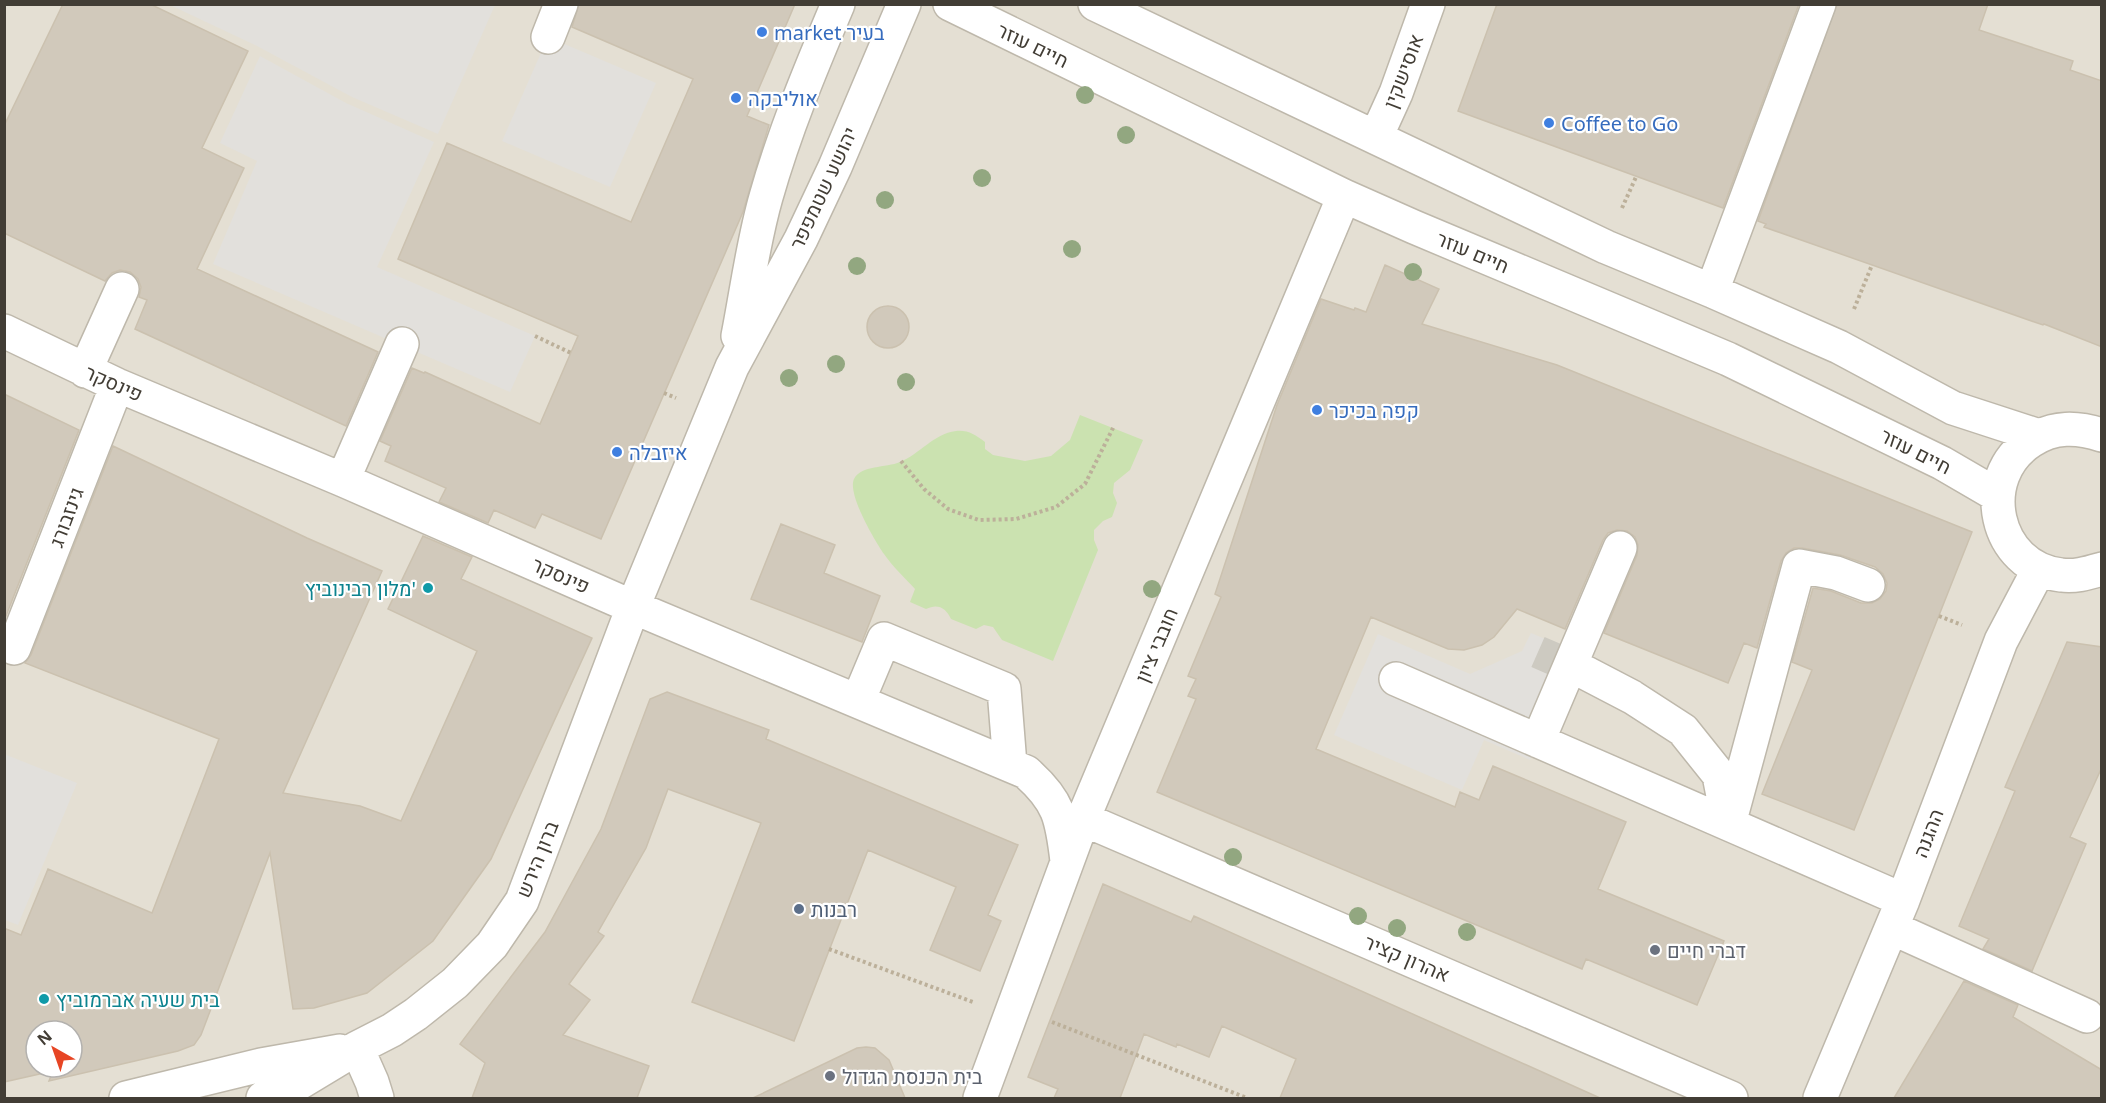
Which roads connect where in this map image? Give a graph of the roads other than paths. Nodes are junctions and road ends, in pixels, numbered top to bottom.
1 (561, 4) edge
2 (838, 4) edge
3 (904, 4) edge
4 (950, 4) edge
5 (1095, 4) edge
6 (1428, 4) edge
7 (1819, 4) edge
8 (548, 37) dead end
9 (1376, 137) junction
10 (1344, 196) junction
11 (122, 289) dead end
12 (1712, 291) junction
13 (4, 331) edge
14 (402, 344) dead end
15 (732, 367) junction
16 (85, 371) junction
17 (117, 385) junction
18 (2102, 435) edge
19 (2038, 436) junction
20 (343, 480) junction
21 (1997, 495) junction
22 (1620, 548) dead end
23 (2102, 568) edge
24 (2039, 569) junction
25 (1868, 585) dead end
26 (633, 607) junction
27 (14, 648) dead end
28 (1396, 679) dead end
29 (1584, 679) tunnel mouth
30 (858, 701) junction
31 (1538, 741) junction
32 (1010, 765) junction
33 (1083, 819) junction
34 (1720, 820) junction
35 (1067, 861) junction
36 (1891, 928) junction
37 (2088, 1016) dead end
38 (357, 1048) junction
39 (126, 1098) edge
40 (263, 1098) edge
41 (377, 1098) edge
42 (980, 1098) edge
43 (1731, 1098) edge
44 (1820, 1098) edge

1 - 8 street
2 - 15 street, יהושע שטמפפר
3 - 15 street, יהושע שטמפפר
4 - 10 street, חיים עוזר
5 - 9 street
6 - 9 street, אוסישקין
7 - 12 street
9 - 12 street
10 - 21 street, חיים עוזר
10 - 33 street, חובבי ציון
11 - 16 street
12 - 19 street
13 - 16 street, פינסקר
14 - 20 street
15 - 26 street, יהושע שטמפפר
16 - 17 street, פינסקר
17 - 20 street, פינסקר
17 - 27 street, גינזבורג
18 - 19 street
19 - 21 street
20 - 26 street, פינסקר
21 - 24 street
22 - 31 street
23 - 24 street
24 - 36 street, ההגנה
25 - 34 street
26 - 30 street, פינסקר
26 - 38 street, ברון הירש
28 - 31 street
29 - 34 street
30 - 32 street, פינסקר
30 - 32 street
31 - 34 street
32 - 35 street, פינסקר
33 - 35 street, חובבי ציון
33 - 43 street, אהרון קציר
34 - 36 street
35 - 42 street, חובבי ציון
36 - 37 street
36 - 44 street, ההגנה
38 - 39 street, ברון הירש
38 - 40 street, ברון הירש
38 - 41 street

